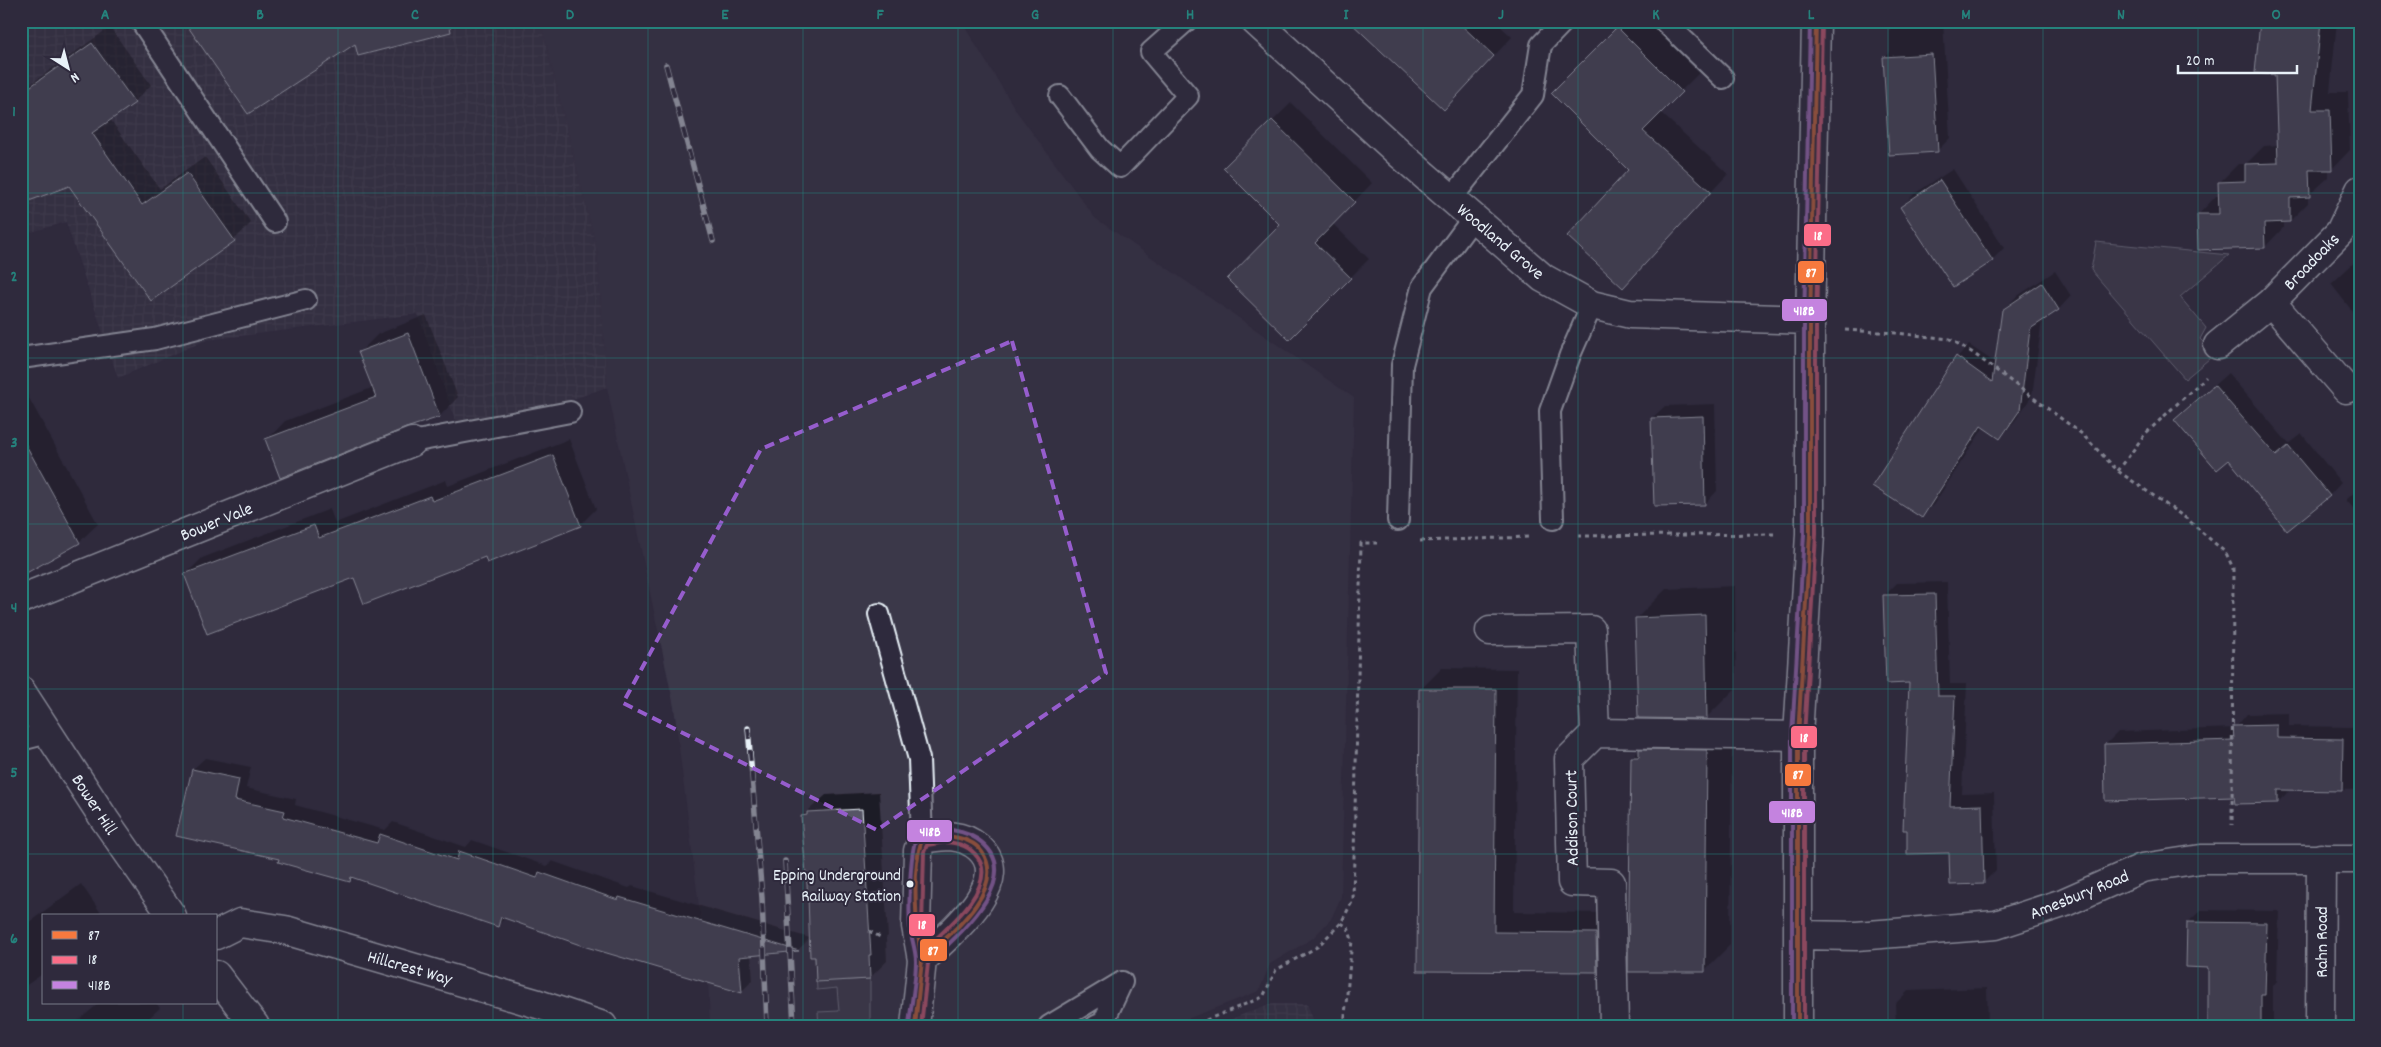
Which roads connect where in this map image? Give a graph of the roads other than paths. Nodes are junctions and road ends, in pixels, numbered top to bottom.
1 (141, 21) edge
2 (1186, 21) edge
3 (1564, 21) edge
4 (1664, 21) edge
5 (1816, 21) edge
6 (1259, 22) edge
7 (1723, 78) dead end
8 (1060, 96) dead end
9 (2360, 190) edge
10 (1451, 199) junction
11 (1473, 218) junction
12 (275, 222) dead end
13 (306, 300) dead end
14 (2271, 302) junction
15 (1592, 305) junction
16 (1810, 324) junction
17 (2218, 345) dead end
18 (21, 358) edge
19 (2346, 389) dead end
20 (570, 412) dead end
21 (412, 442) joint
22 (1553, 519) dead end
23 (1398, 520) dead end
24 (21, 599) edge
25 (879, 614) dead end
26 (1490, 631) dead end
27 (21, 691) edge
28 (48, 732) junction
29 (1595, 733) junction
30 (1798, 736) junction
31 (21, 740) edge
32 (922, 840) junction
33 (2321, 858) junction
34 (2360, 859) edge
35 (171, 914) edge
36 (218, 934) edge
37 (1798, 935) junction
38 (922, 960) junction
39 (218, 978) edge
40 (255, 1026) edge
41 (603, 1026) edge
42 (915, 1026) edge
43 (1049, 1026) edge
44 (1096, 1026) edge
45 (1614, 1026) edge
46 (1798, 1026) edge
47 (2320, 1026) edge

1 - 12 lane
2 - 8 lane
3 - 10 lane
4 - 7 lane
5 - 16 street
6 - 10 street, Woodland Grove
9 - 14 street, Broadoaks
10 - 11 street, Woodland Grove
11 - 15 street, Woodland Grove
11 - 23 lane
13 - 18 lane
14 - 17 street, Broadoaks
14 - 19 street, Broadoaks
15 - 16 street, Woodland Grove
15 - 22 lane
16 - 30 street
20 - 21 lane
21 - 24 street, Bower Vale
25 - 32 lane
26 - 29 street
27 - 28 street, Bower Hill
28 - 31 lane
28 - 35 street, Bower Hill
29 - 30 street
29 - 45 street, Addison Court
30 - 37 street
32 - 38 street
32 - 38 street
33 - 34 street, Amesbury Road
33 - 37 street, Amesbury Road
33 - 47 street, Rahn Road
36 - 41 street, Hillcrest Way
37 - 46 street
38 - 42 street
39 - 40 street
43 - 44 lane

